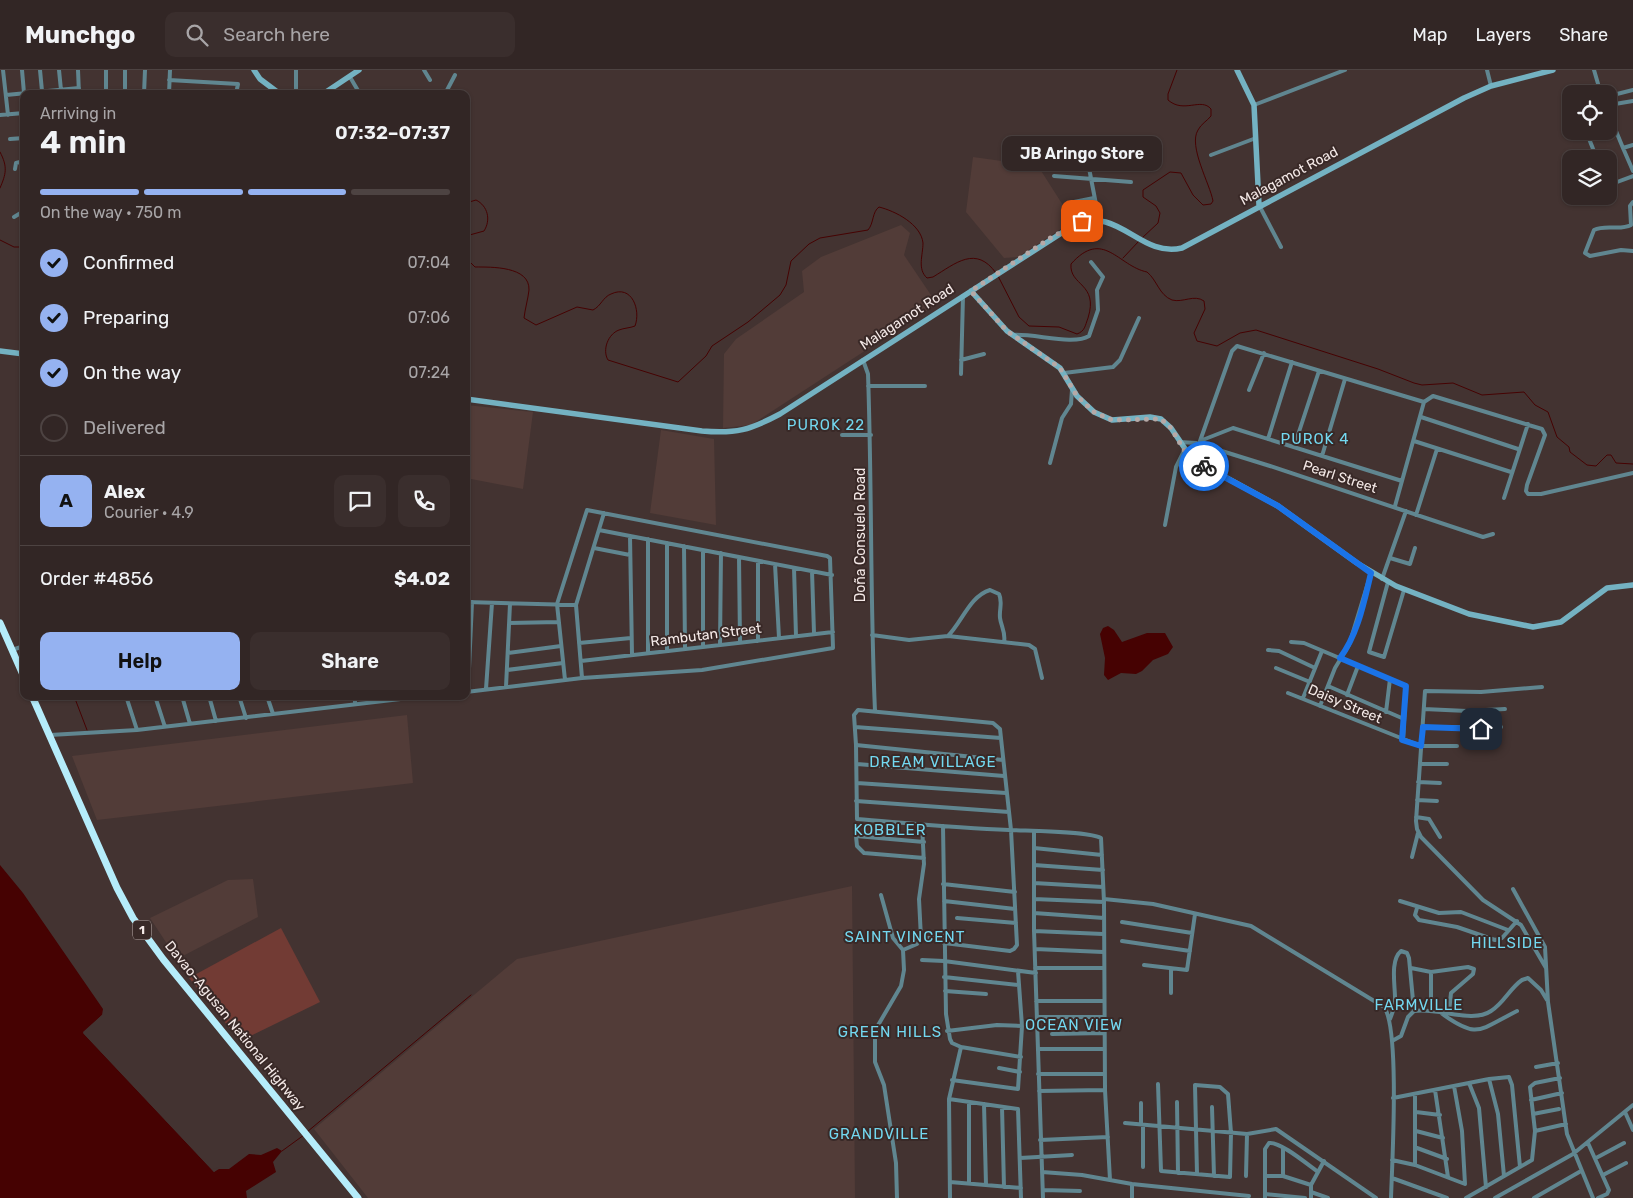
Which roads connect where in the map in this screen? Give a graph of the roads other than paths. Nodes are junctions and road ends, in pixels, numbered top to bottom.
1 (3, 70) edge
2 (22, 70) edge
3 (40, 70) edge
4 (59, 70) edge
5 (78, 70) edge
6 (82, 70) edge
7 (106, 70) edge
8 (125, 70) edge
9 (145, 70) edge
10 (170, 70) edge
11 (254, 70) edge
12 (296, 70) edge
13 (359, 70) edge
14 (424, 70) edge
15 (1237, 70) edge
16 (1345, 70) edge
17 (1487, 70) edge
18 (1553, 70) edge
19 (1594, 70) edge
20 (1534, 72) edge
21 (455, 75) dead end
22 (350, 76) junction
23 (169, 80) junction
24 (430, 80) dead end
25 (1598, 85) edge
26 (1491, 86) junction
27 (79, 88) joint
28 (24, 90) edge
29 (42, 90) edge
30 (61, 90) joint
31 (106, 90) edge
32 (125, 90) edge
33 (144, 90) edge
34 (169, 90) edge
35 (237, 90) edge
36 (268, 90) edge
37 (296, 90) edge
38 (329, 90) edge
39 (358, 90) edge
40 (447, 90) edge
41 (1633, 90) edge
42 (20, 93) edge
43 (1617, 94) edge
44 (6, 95) junction
45 (1633, 101) edge
46 (1617, 104) edge
47 (1254, 105) junction
48 (20, 114) edge
49 (0, 115) edge
50 (8, 115) junction
51 (1617, 133) edge
52 (20, 138) edge
53 (1256, 138) junction
54 (10, 139) dead end
55 (1633, 144) edge
56 (1623, 148) junction
57 (1212, 155) dead end
58 (20, 162) edge
59 (1089, 168) dead end
60 (14, 169) dead end
61 (1633, 171) edge
62 (1054, 176) dead end
63 (1633, 176) edge
64 (1090, 178) junction
65 (1131, 182) dead end
66 (1617, 182) edge
67 (1094, 198) junction
68 (1074, 202) dead end
69 (1633, 202) edge
70 (1259, 206) junction
71 (20, 213) edge
72 (14, 217) dead end
73 (1099, 220) junction
74 (1632, 225) edge
75 (1281, 247) dead end
76 (1633, 251) edge
77 (1091, 262) dead end
78 (971, 291) junction
79 (963, 296) junction
80 (1139, 318) dead end
81 (1012, 335) junction
82 (0, 352) edge
83 (1264, 353) junction
84 (20, 354) edge
85 (984, 354) dead end
86 (863, 360) junction
87 (961, 360) junction
88 (1292, 362) junction
89 (1319, 372) junction
90 (1064, 373) junction
91 (961, 374) dead end
92 (1345, 379) junction
93 (868, 386) junction
94 (925, 386) dead end
95 (1072, 390) junction
96 (1249, 390) dead end
97 (470, 400) edge
98 (1424, 402) junction
99 (1421, 417) junction
100 (1528, 424) junction
101 (842, 435) dead end
102 (870, 435) junction
103 (1268, 439) junction
104 (1414, 441) junction
105 (1179, 442) junction
106 (1198, 442) junction
107 (1294, 447) junction
108 (1437, 449) junction
109 (1518, 449) junction
110 (1184, 451) junction
111 (1322, 456) junction
112 (1050, 463) dead end
113 (1512, 472) junction
114 (1633, 473) edge
115 (1402, 480) junction
116 (1504, 498) dead end
117 (1395, 506) junction
118 (1406, 511) junction
119 (604, 513) junction
120 (1416, 515) junction
121 (1165, 525) dead end
122 (599, 530) junction
123 (1493, 534) dead end
124 (630, 536) junction
125 (648, 539) junction
126 (666, 543) junction
127 (684, 546) junction
128 (594, 548) junction
129 (1415, 548) dead end
130 (703, 550) junction
131 (721, 554) junction
132 (630, 556) junction
133 (739, 557) junction
134 (1390, 558) junction
135 (758, 561) junction
136 (775, 564) junction
137 (794, 568) junction
138 (812, 571) junction
139 (1371, 573) junction
140 (832, 575) junction
141 (1382, 579) junction
142 (1388, 582) junction
143 (1633, 585) edge
144 (1404, 590) junction
145 (472, 602) joint
146 (492, 603) junction
147 (510, 604) junction
148 (557, 604) junction
149 (576, 605) junction
150 (559, 622) junction
151 (0, 623) edge
152 (509, 623) junction
153 (833, 632) junction
154 (814, 634) junction
155 (872, 635) junction
156 (796, 636) junction
157 (948, 636) junction
158 (470, 638) edge
159 (631, 638) junction
160 (779, 638) junction
161 (758, 641) junction
162 (1004, 642) junction
163 (1291, 642) dead end
164 (579, 643) junction
165 (740, 643) junction
166 (720, 645) junction
167 (561, 646) junction
168 (20, 647) edge
169 (703, 647) junction
170 (685, 649) junction
171 (12, 650) junction
172 (1268, 650) dead end
173 (1322, 650) junction
174 (667, 651) junction
175 (508, 653) junction
176 (648, 653) junction
177 (632, 655) junction
178 (1340, 658) junction
179 (581, 661) junction
180 (563, 663) junction
181 (1358, 666) junction
182 (20, 668) edge
183 (1276, 668) dead end
184 (1315, 668) junction
185 (507, 670) junction
186 (582, 678) junction
187 (1042, 678) dead end
188 (565, 680) junction
189 (1390, 680) junction
190 (1310, 682) junction
191 (1328, 686) junction
192 (506, 687) junction
193 (1542, 687) dead end
194 (486, 689) junction
195 (470, 691) edge
196 (1288, 693) dead end
197 (1347, 694) junction
198 (1303, 698) junction
199 (34, 700) edge
200 (127, 700) edge
201 (156, 700) edge
202 (183, 700) edge
203 (210, 700) edge
204 (240, 700) edge
205 (269, 700) edge
206 (355, 700) edge
207 (386, 700) edge
208 (376, 702) joint
209 (355, 704) junction
210 (1320, 706) junction
211 (1424, 709) junction
212 (1505, 709) dead end
213 (875, 711) junction
214 (1386, 712) junction
215 (273, 714) junction
216 (246, 718) junction
217 (1404, 719) junction
218 (216, 721) junction
219 (190, 724) junction
220 (165, 727) junction
221 (1423, 727) junction
222 (1501, 727) dead end
223 (855, 728) junction
224 (136, 730) junction
225 (50, 736) junction
226 (1001, 738) junction
227 (1402, 740) junction
228 (856, 745) junction
229 (1421, 746) junction
230 (1457, 746) dead end
231 (1002, 760) junction
232 (857, 764) junction
233 (1420, 764) junction
234 (1447, 764) dead end
235 (1004, 776) junction
236 (1418, 782) junction
237 (1440, 782) dead end
238 (857, 784) junction
239 (1006, 793) junction
240 (1417, 800) junction
241 (856, 801) junction
242 (1438, 801) dead end
243 (1009, 812) junction
244 (1416, 817) junction
245 (922, 825) junction
246 (943, 826) junction
247 (1011, 830) junction
248 (1034, 831) junction
249 (1418, 833) junction
250 (1440, 837) dead end
251 (924, 842) junction
252 (1034, 848) junction
253 (1102, 855) junction
254 (1412, 857) dead end
255 (924, 858) junction
256 (1034, 865) junction
257 (1103, 870) junction
258 (1034, 883) junction
259 (944, 884) junction
260 (1103, 887) junction
261 (1513, 889) dead end
262 (1015, 892) junction
263 (881, 895) dead end
264 (1034, 899) junction
265 (1104, 900) junction
266 (944, 901) junction
267 (1400, 901) dead end
268 (1417, 908) junction
269 (1016, 909) junction
270 (1034, 913) junction
271 (1196, 914) junction
272 (957, 918) dead end
273 (1104, 918) junction
274 (1516, 921) junction
275 (1122, 922) dead end
276 (1016, 923) junction
277 (1508, 930) junction
278 (1034, 931) junction
279 (1192, 933) junction
280 (1103, 934) junction
281 (920, 938) junction
282 (944, 940) junction
283 (1122, 941) dead end
284 (1035, 949) junction
285 (902, 950) junction
286 (1190, 951) junction
287 (1103, 952) junction
288 (922, 960) dead end
289 (944, 961) junction
290 (1144, 965) dead end
291 (1104, 968) junction
292 (1410, 968) junction
293 (1546, 968) junction
294 (1171, 969) junction
295 (1018, 971) junction
296 (1035, 971) junction
297 (1431, 972) junction
298 (944, 977) junction
299 (1018, 984) junction
300 (945, 991) junction
301 (1171, 993) dead end
302 (986, 994) dead end
303 (1036, 1001) junction
304 (1104, 1001) junction
305 (1548, 1002) junction
306 (1431, 1010) junction
307 (1414, 1011) junction
308 (1439, 1011) junction
309 (1517, 1011) dead end
310 (1449, 1012) junction
311 (1037, 1017) junction
312 (1104, 1017) junction
313 (1390, 1019) junction
314 (1022, 1026) junction
315 (947, 1031) junction
316 (1104, 1033) junction
317 (1052, 1034) dead end
318 (1392, 1041) junction
319 (961, 1047) junction
320 (1038, 1049) junction
321 (1104, 1049) junction
322 (1021, 1057) junction
323 (1558, 1063) junction
324 (1536, 1067) dead end
325 (999, 1068) dead end
326 (1020, 1072) junction
327 (1038, 1074) junction
328 (1105, 1074) junction
329 (1560, 1078) junction
330 (1490, 1079) junction
331 (952, 1080) junction
332 (1469, 1083) junction
333 (1158, 1084) dead end
334 (1454, 1086) junction
335 (1105, 1090) junction
336 (1436, 1090) junction
337 (1039, 1091) junction
338 (1562, 1093) junction
339 (1415, 1094) junction
340 (1393, 1098) junction
341 (949, 1099) junction
342 (1531, 1100) junction
343 (969, 1102) junction
344 (1177, 1102) dead end
345 (1141, 1103) dead end
346 (984, 1104) junction
347 (1633, 1105) edge
348 (1002, 1107) junction
349 (1212, 1107) dead end
350 (1559, 1109) dead end
351 (1416, 1112) junction
352 (1625, 1112) junction
353 (1533, 1114) junction
354 (1440, 1115) junction
355 (1125, 1123) dead end
356 (1566, 1124) junction
357 (1142, 1125) junction
358 (1159, 1126) junction
359 (1178, 1128) junction
360 (1195, 1130) junction
361 (1633, 1130) edge
362 (1212, 1131) junction
363 (1416, 1131) junction
364 (1535, 1131) junction
365 (1231, 1133) junction
366 (1248, 1134) junction
367 (1108, 1136) junction
368 (1443, 1138) junction
369 (1040, 1140) junction
370 (1588, 1143) junction
371 (1624, 1143) dead end
372 (1283, 1148) junction
373 (1417, 1148) junction
374 (1573, 1154) junction
375 (1072, 1155) dead end
376 (1041, 1157) junction
377 (1020, 1158) junction
378 (1596, 1158) junction
379 (1446, 1159) junction
380 (1392, 1160) junction
381 (1324, 1161) junction
382 (1626, 1163) dead end
383 (1415, 1165) junction
384 (1143, 1167) dead end
385 (1520, 1167) junction
386 (1581, 1171) junction
387 (1042, 1172) junction
388 (1318, 1172) junction
389 (1178, 1173) junction
390 (1197, 1174) junction
391 (1603, 1175) junction
392 (1214, 1176) junction
393 (1246, 1176) dead end
394 (1265, 1176) junction
395 (1283, 1176) junction
396 (1504, 1176) junction
397 (1448, 1177) junction
398 (1392, 1178) junction
399 (1110, 1180) junction
400 (950, 1182) junction
401 (969, 1183) junction
402 (1132, 1184) junction
403 (986, 1185) junction
404 (1311, 1185) junction
405 (1004, 1187) junction
406 (1486, 1187) junction
407 (1021, 1188) junction
408 (1042, 1190) junction
409 (1080, 1191) dead end
410 (1311, 1192) junction
411 (1249, 1196) dead end
412 (1266, 1196) edge
413 (1540, 1197) edge
414 (358, 1198) edge
415 (897, 1198) edge
416 (950, 1198) edge
417 (1021, 1198) edge
418 (1043, 1198) edge
419 (1132, 1198) edge
420 (1305, 1198) edge
421 (1311, 1198) edge
422 (1328, 1198) edge
423 (1376, 1198) edge
424 (1391, 1198) edge
425 (1447, 1198) edge
426 (1466, 1198) edge
427 (1495, 1198) edge
428 (1534, 1198) edge
429 (1593, 1198) edge
430 (1598, 1198) edge

1 - 44 street
2 - 28 street
3 - 29 street
4 - 30 street
5 - 6 street
5 - 27 street
7 - 31 street
8 - 32 street
9 - 33 street
10 - 23 street
11 - 36 street
12 - 37 street
13 - 22 street
14 - 24 street
15 - 47 street
16 - 47 street
17 - 26 street
18 - 20 street, Malagamot Road
19 - 25 street
20 - 26 street, Malagamot Road
21 - 40 street
22 - 38 street
22 - 39 street
23 - 34 street
23 - 35 street
26 - 70 street, Malagamot Road
27 - 30 street
41 - 43 street
42 - 44 street
44 - 50 street
45 - 46 street
47 - 53 street
48 - 50 street
49 - 50 street
51 - 56 street
52 - 54 street
53 - 57 street
53 - 70 street
55 - 56 street
56 - 61 street
58 - 60 street
59 - 64 street
62 - 64 street
63 - 66 street
64 - 65 street
64 - 67 street
67 - 68 street
67 - 73 street
69 - 74 street
70 - 73 street, Malagamot Road
70 - 75 street
71 - 72 street
73 - 78 street, Malagamot Road
74 - 76 street
77 - 81 street
78 - 79 street, Malagamot Road
78 - 81 street
79 - 86 street, Malagamot Road
79 - 87 street
80 - 90 street
81 - 90 street
82 - 84 street
83 - 88 street
83 - 96 street
83 - 106 street
85 - 87 street
86 - 93 street, Doña Consuelo Road
86 - 97 street, Malagamot Road
87 - 91 street
88 - 89 street
88 - 103 street
89 - 92 street
89 - 107 street
90 - 95 street
92 - 98 street
92 - 111 street
93 - 94 street
93 - 102 street, Doña Consuelo Road
95 - 105 street
95 - 112 street
98 - 99 street
98 - 100 street
99 - 104 street
99 - 109 street
100 - 109 street
100 - 114 street
101 - 102 street
102 - 155 street, Doña Consuelo Road
103 - 106 street
103 - 107 street
104 - 108 street
104 - 115 street
105 - 106 street, Pearl Street
105 - 110 street
106 - 117 street, Pearl Street
107 - 111 street
108 - 113 street
108 - 120 street
109 - 113 street
110 - 121 street
110 - 139 street
111 - 115 street
113 - 116 street
115 - 117 street
117 - 118 street, Pearl Street
118 - 120 street, Pearl Street
118 - 134 street
119 - 122 street
119 - 140 street
119 - 148 street
120 - 123 street, Pearl Street
122 - 124 street
122 - 128 street
124 - 125 street
124 - 132 street
125 - 126 street
125 - 176 street
126 - 127 street
126 - 174 street
127 - 130 street
127 - 170 street
128 - 132 street
128 - 149 street
129 - 134 street
130 - 131 street
130 - 169 street
131 - 133 street
131 - 166 street
132 - 159 street
133 - 135 street
133 - 165 street
134 - 141 street
135 - 136 street
135 - 161 street
136 - 137 street
136 - 160 street
137 - 138 street
137 - 156 street
138 - 140 street
138 - 154 street
139 - 141 street
139 - 178 street
140 - 153 street
141 - 142 street
142 - 144 street
142 - 144 street
143 - 144 street
145 - 146 street
145 - 158 street
146 - 147 street
146 - 194 street
147 - 148 street
147 - 152 street
148 - 149 street
148 - 150 street
149 - 164 street
150 - 152 street
150 - 167 street
151 - 171 highway
152 - 175 street
153 - 154 street, Rambutan Street
153 - 186 street
154 - 156 street, Rambutan Street
155 - 157 street
155 - 213 street, Doña Consuelo Road
156 - 160 street, Rambutan Street
157 - 162 street
157 - 162 street
159 - 164 street
159 - 177 street
160 - 161 street, Rambutan Street
161 - 165 street, Rambutan Street
162 - 187 street
163 - 173 street
164 - 179 street
165 - 166 street, Rambutan Street
166 - 169 street, Rambutan Street
167 - 175 street
167 - 180 street
168 - 171 street
169 - 170 street, Rambutan Street
170 - 174 street, Rambutan Street
171 - 182 highway
172 - 184 street
173 - 178 street
173 - 184 street
174 - 176 street, Rambutan Street
175 - 185 street
176 - 177 street, Rambutan Street
177 - 179 street, Rambutan Street
178 - 181 street
178 - 191 street
179 - 186 street
180 - 185 street
180 - 188 street
181 - 189 street
181 - 197 street
183 - 190 street
184 - 190 street
185 - 192 street
186 - 188 street
188 - 192 street
189 - 214 street
189 - 217 street
190 - 198 street
191 - 197 street
191 - 210 street
192 - 194 street
193 - 211 street
194 - 195 street
196 - 198 street, Daisy Street
197 - 214 street
198 - 210 street, Daisy Street
199 - 225 highway, Davao-Agusan National Highway / 1
200 - 224 street
201 - 220 street
202 - 219 street
203 - 218 street
204 - 216 street
205 - 215 street
206 - 209 street
207 - 208 street
208 - 209 street
209 - 215 street
210 - 227 street, Daisy Street
211 - 212 street
211 - 221 street
213 - 223 street
213 - 226 street
214 - 217 street
215 - 216 street
216 - 218 street
217 - 227 street
218 - 219 street
219 - 220 street
220 - 224 street
221 - 222 street
221 - 229 street
223 - 226 street
223 - 228 street
224 - 225 street
225 - 414 highway, Davao-Agusan National Highway / 1
226 - 231 street
227 - 229 street, Daisy Street
228 - 231 street
228 - 232 street
229 - 230 street, Daisy Street
229 - 233 street
231 - 235 street
232 - 235 street
232 - 238 street
233 - 234 street
233 - 236 street
235 - 239 street
236 - 237 street
236 - 240 street
238 - 239 street
238 - 241 street
239 - 243 street
240 - 242 street
240 - 244 street
241 - 243 street
241 - 245 street
243 - 247 street
244 - 249 street
244 - 250 street
245 - 246 street
245 - 251 street
246 - 247 street
246 - 259 street
247 - 248 street
247 - 262 street
248 - 252 street
248 - 253 street
249 - 254 street
249 - 274 street
251 - 255 street
251 - 255 street
252 - 253 street
252 - 256 street
253 - 257 street
255 - 281 street
256 - 257 street
256 - 258 street
257 - 260 street
258 - 260 street
258 - 264 street
259 - 262 street
259 - 266 street
260 - 265 street
261 - 293 street
262 - 269 street
263 - 285 street
264 - 265 street
264 - 270 street
265 - 271 street
265 - 273 street
266 - 269 street
266 - 282 street
267 - 268 street
268 - 277 street
268 - 277 street
269 - 276 street
270 - 273 street
270 - 278 street
271 - 279 street
271 - 313 street
272 - 276 street
273 - 280 street
274 - 277 street
274 - 293 street
275 - 279 street
276 - 282 street
278 - 280 street
278 - 284 street
279 - 286 street
280 - 287 street
281 - 282 street
281 - 285 street
282 - 289 street
283 - 286 street
284 - 287 street
284 - 296 street
285 - 415 street
286 - 294 street
287 - 291 street
288 - 289 street
289 - 295 street
289 - 298 street
290 - 294 street
291 - 296 street
291 - 304 street
292 - 297 street
292 - 307 street
292 - 313 street
293 - 305 street
294 - 301 street
295 - 296 street
295 - 299 street
296 - 303 street
297 - 306 street
297 - 310 street
298 - 299 street
298 - 300 street
299 - 314 street
300 - 302 street
300 - 315 street
303 - 304 street
303 - 311 street
304 - 312 street
305 - 310 street
305 - 323 street
306 - 307 street
306 - 308 street
307 - 318 street
308 - 309 street
308 - 310 street
311 - 312 street
311 - 320 street
312 - 316 street
313 - 318 street
314 - 315 street
314 - 322 street
315 - 319 street
316 - 317 street
316 - 321 street
318 - 340 street
319 - 322 street
319 - 331 street
320 - 321 street
320 - 327 street
321 - 328 street
322 - 326 street
323 - 324 street
323 - 329 street
325 - 326 street
326 - 331 street
327 - 328 street
327 - 337 street
328 - 335 street
329 - 338 street
329 - 342 street
330 - 332 street
330 - 385 street
330 - 396 street
331 - 341 street
332 - 334 street
332 - 406 street
333 - 358 street
334 - 336 street
334 - 397 street
335 - 337 street
335 - 367 street
336 - 339 street
336 - 354 street
337 - 369 street
338 - 342 street
338 - 356 street
339 - 340 street
339 - 351 street
340 - 380 street
341 - 343 street
341 - 400 street
342 - 353 street
343 - 346 street
343 - 401 street
344 - 359 street
345 - 357 street
346 - 348 street
346 - 403 street
347 - 352 street
348 - 377 street
348 - 405 street
349 - 362 street
350 - 353 street
351 - 354 street
351 - 363 street
352 - 361 street
352 - 370 street
353 - 364 street
354 - 368 street
355 - 357 street
356 - 364 street
356 - 374 street
357 - 358 street
357 - 384 street
358 - 359 street
358 - 389 street
359 - 360 street
359 - 389 street
360 - 362 street
360 - 365 street
360 - 390 street
362 - 365 street
362 - 392 street
363 - 368 street
363 - 373 street
364 - 385 street
365 - 366 street
365 - 392 street
366 - 381 street
366 - 393 street
367 - 369 street
367 - 399 street
368 - 379 street
369 - 376 street
370 - 374 street
370 - 378 street
371 - 378 street
372 - 388 street
372 - 394 street
372 - 395 street
373 - 379 street
373 - 383 street
374 - 386 street
374 - 427 street
375 - 376 street
376 - 377 street
376 - 387 street
377 - 407 street
378 - 391 street
379 - 397 street
380 - 383 street
380 - 398 street
381 - 388 street
381 - 423 street
382 - 391 street
383 - 397 street
385 - 396 street
386 - 413 street
386 - 429 street
387 - 399 street
387 - 408 street
388 - 404 street
389 - 390 street
390 - 392 street
391 - 430 street
394 - 395 street
394 - 412 street
395 - 404 street
396 - 406 street
398 - 424 street
398 - 425 street
399 - 402 street
400 - 401 street
400 - 416 street
401 - 403 street
402 - 411 street
402 - 419 street
403 - 405 street
404 - 410 street
405 - 407 street
406 - 426 street
407 - 417 street
408 - 409 street
408 - 418 street
410 - 421 street
410 - 422 street
412 - 420 street
413 - 428 street

